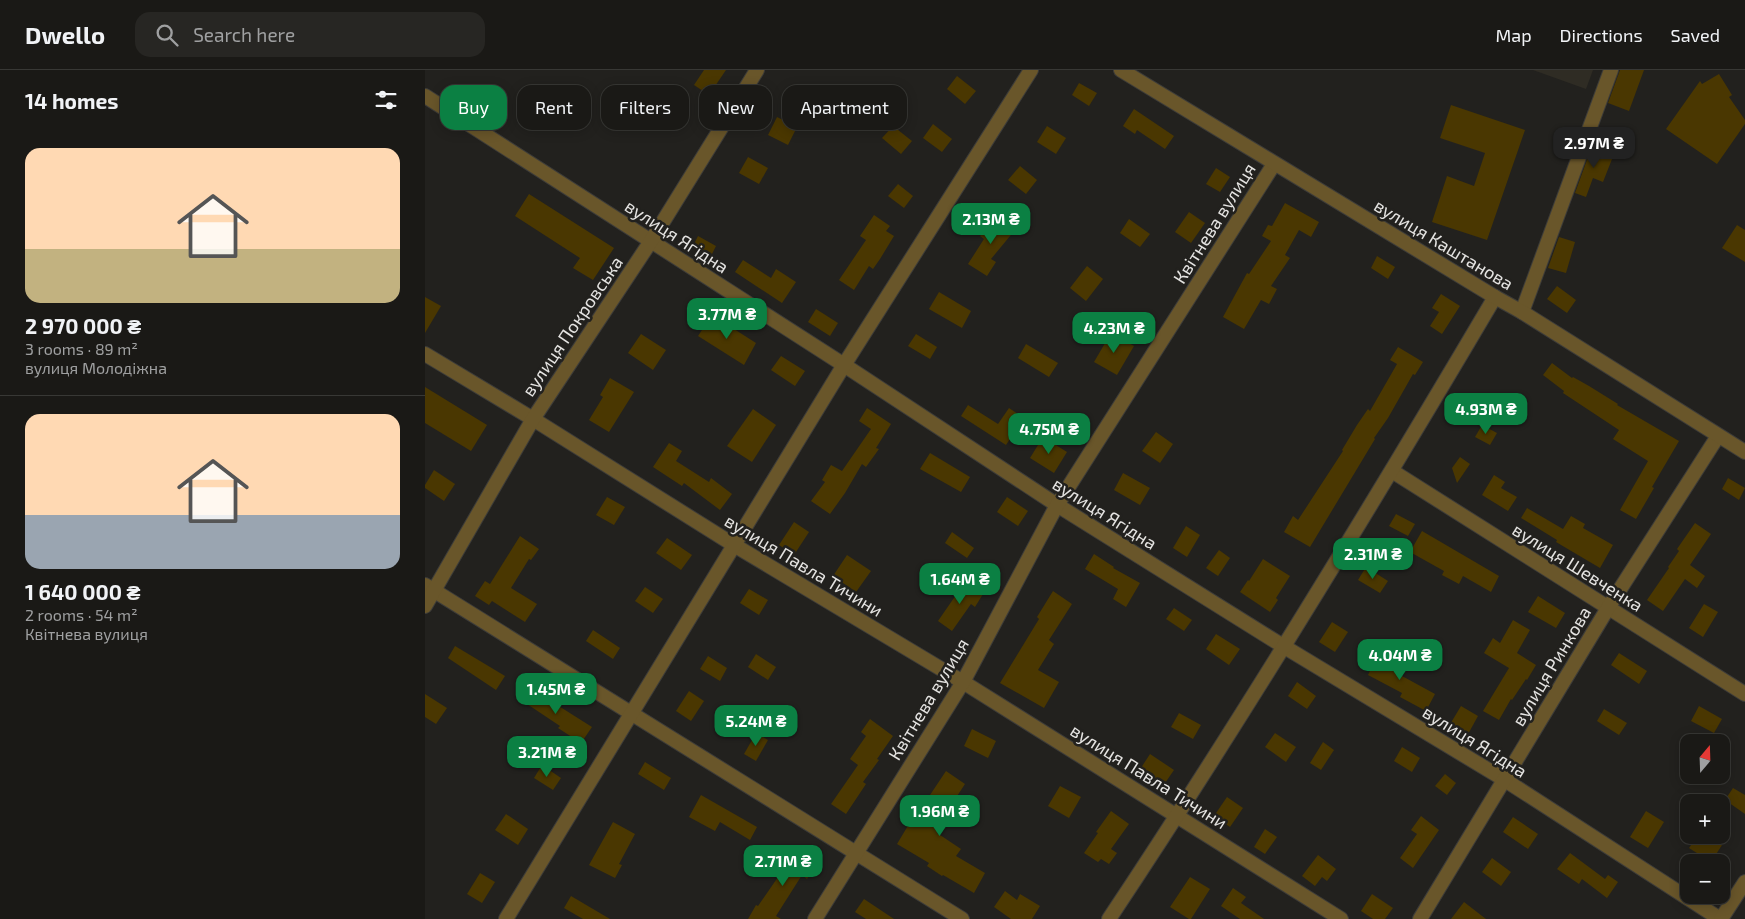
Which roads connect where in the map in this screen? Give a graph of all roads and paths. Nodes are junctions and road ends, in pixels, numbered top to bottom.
1 (757, 70) edge
2 (1031, 70) edge
3 (1121, 70) edge
4 (1611, 70) edge
5 (425, 96) edge
6 (1274, 164) junction
7 (651, 242) junction
8 (1495, 298) junction
9 (1522, 312) junction
10 (425, 354) edge
11 (843, 366) junction
12 (533, 419) junction
13 (1718, 436) junction
14 (1745, 452) edge
15 (1392, 470) junction
16 (1057, 505) junction
17 (734, 545) junction
18 (430, 588) edge
19 (425, 606) edge
20 (1608, 608) junction
21 (1283, 646) junction
22 (963, 682) junction
23 (1745, 694) edge
24 (631, 714) junction
25 (1505, 780) junction
26 (1178, 816) junction
27 (856, 852) junction
28 (1745, 882) edge
29 (506, 919) edge
30 (815, 919) edge
31 (962, 919) edge
32 (1109, 919) edge
33 (1341, 919) edge
34 (1420, 919) edge
35 (1721, 919) edge

1 - 7 street, вулиця Покровська
2 - 11 street
3 - 6 street, вулиця Каштанова
4 - 9 street
5 - 7 street, вулиця Ягідна
6 - 8 street, вулиця Каштанова
6 - 16 street, Квітнева вулиця
7 - 11 street, вулиця Ягідна
7 - 12 street, вулиця Покровська
8 - 9 street, вулиця Каштанова
8 - 15 street
9 - 13 street, вулиця Каштанова
10 - 12 street, вулиця Павла Тичини
11 - 16 street, вулиця Ягідна
11 - 17 street
12 - 17 street, вулиця Павла Тичини
12 - 18 street, вулиця Покровська
13 - 14 street, вулиця Каштанова
13 - 20 street, вулиця Ринкова
15 - 20 street, вулиця Шевченка
15 - 21 street
16 - 21 street, вулиця Ягідна
16 - 22 street, Квітнева вулиця
17 - 22 street, вулиця Павла Тичини
17 - 24 street
18 - 19 street, вулиця Покровська
18 - 24 street
20 - 23 street, вулиця Шевченка
20 - 25 street, вулиця Ринкова
21 - 25 street, вулиця Ягідна
21 - 26 street
22 - 26 street, вулиця Павла Тичини
22 - 27 street, Квітнева вулиця
24 - 27 street
24 - 29 street
25 - 34 street, вулиця Ринкова
25 - 35 street, вулиця Ягідна
26 - 32 street
26 - 33 street, вулиця Павла Тичини
27 - 30 street, Квітнева вулиця
27 - 31 street
28 - 35 street

